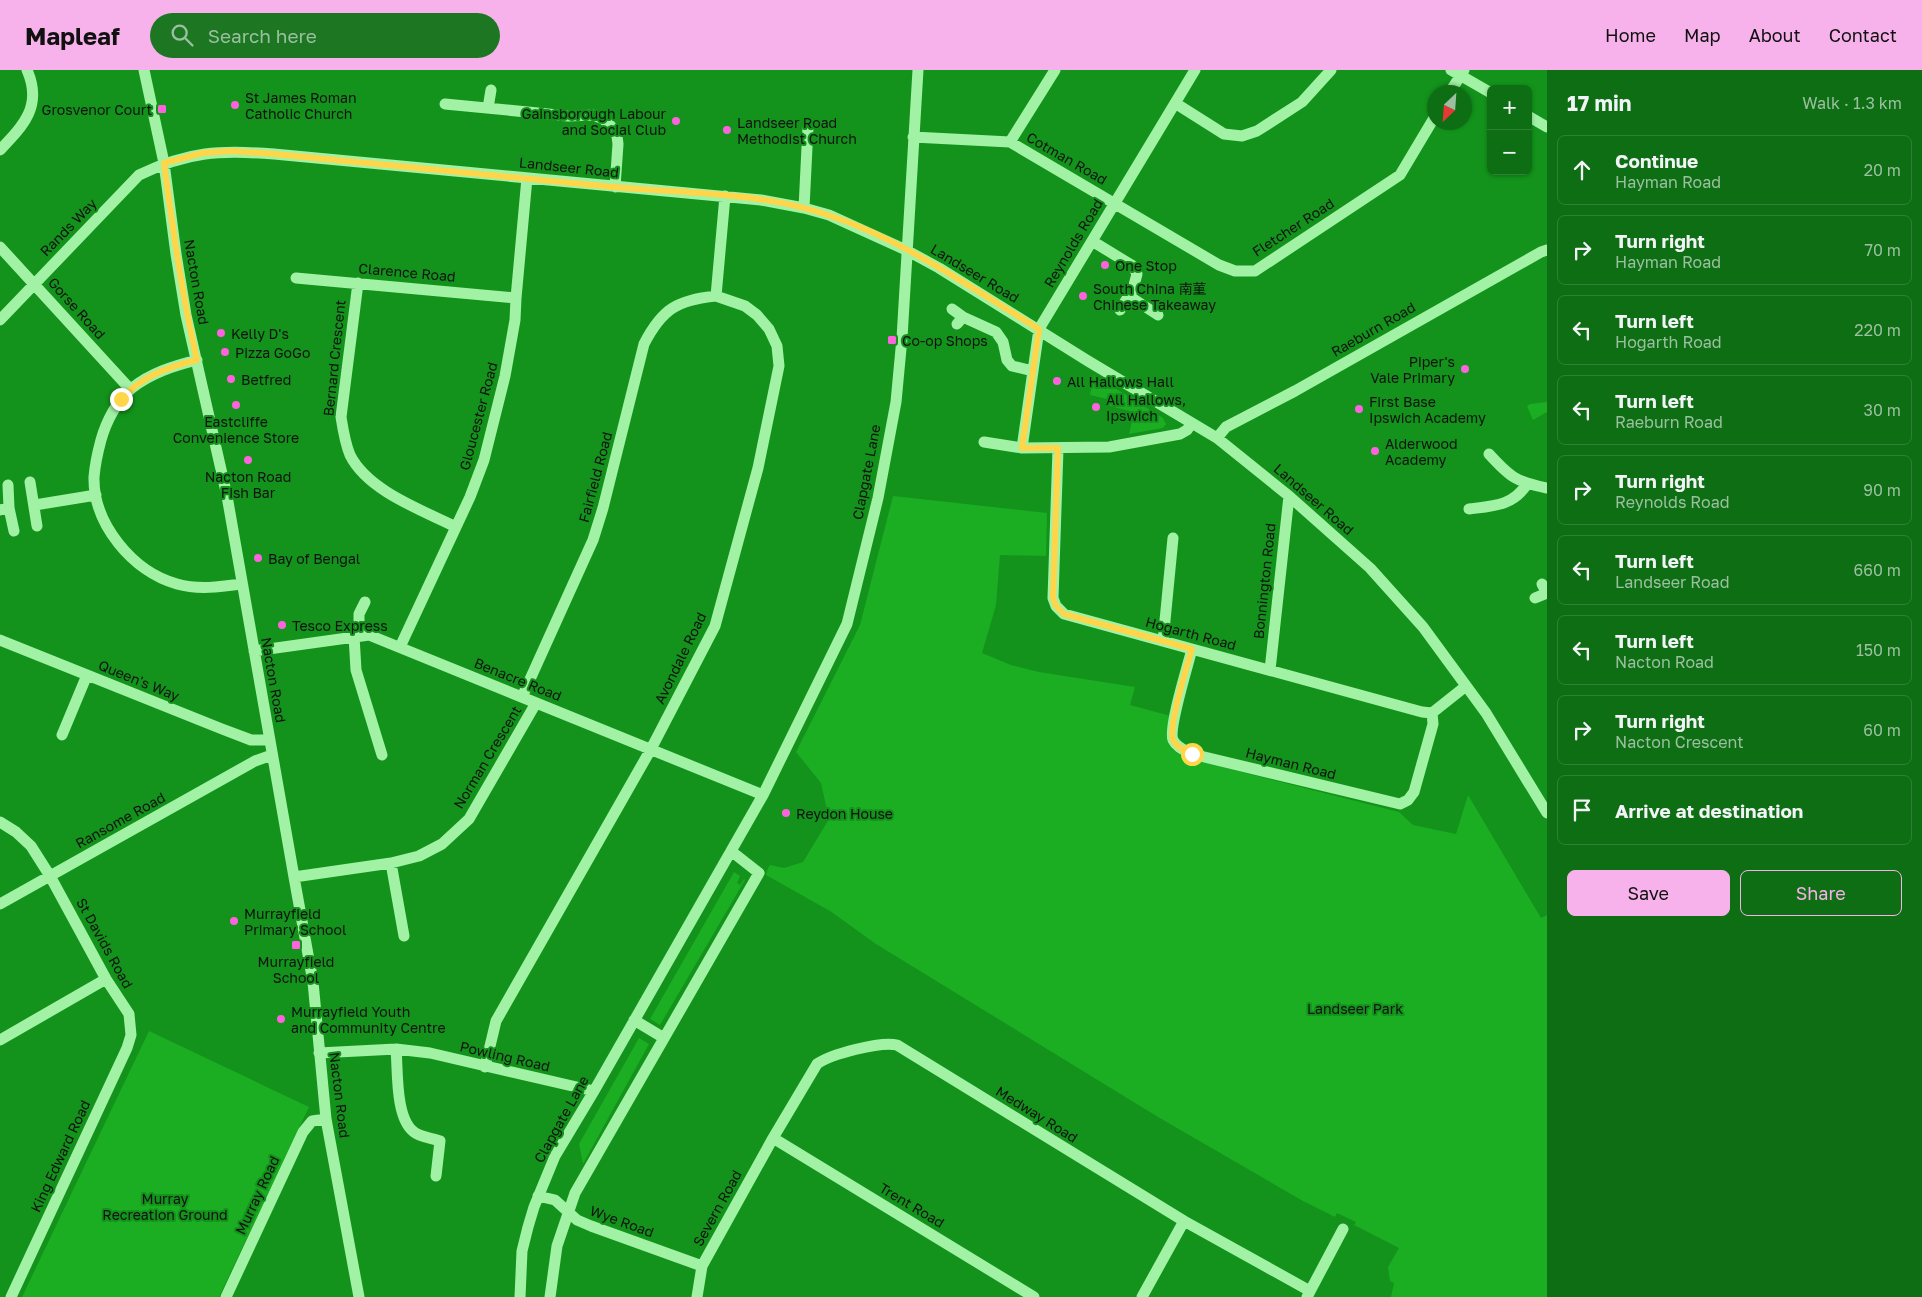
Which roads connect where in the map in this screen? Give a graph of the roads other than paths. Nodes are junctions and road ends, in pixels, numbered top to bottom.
1 (27, 70) edge
2 (144, 70) edge
3 (918, 70) edge
4 (1055, 70) edge
5 (1195, 70) edge
6 (1331, 70) edge
7 (1459, 72) edge
8 (1453, 85) edge
9 (490, 90) dead end
10 (1487, 90) edge
11 (1175, 103) junction
12 (445, 104) dead end
13 (488, 108) junction
14 (1532, 118) edge
15 (808, 127) dead end
16 (1547, 127) edge
17 (1427, 130) edge
18 (914, 137) junction
19 (1010, 142) junction
20 (0, 150) edge
21 (164, 163) junction
22 (527, 178) junction
23 (615, 187) junction
24 (725, 196) junction
25 (1114, 203) junction
26 (804, 208) junction
27 (1092, 241) junction
28 (0, 247) edge
29 (906, 250) junction
30 (1547, 250) edge
31 (296, 278) dead end
32 (34, 283) junction
33 (358, 283) junction
34 (716, 296) junction
35 (1129, 296) junction
36 (516, 298) junction
37 (952, 309) dead end
38 (1120, 310) dead end
39 (1158, 315) dead end
40 (0, 320) edge
41 (1039, 329) junction
42 (197, 360) junction
43 (1033, 370) junction
44 (130, 389) junction
45 (1192, 423) junction
46 (1217, 438) junction
47 (984, 442) dead end
48 (1022, 448) junction
49 (1058, 448) junction
50 (1489, 454) dead end
51 (30, 482) dead end
52 (1527, 484) junction
53 (8, 486) dead end
54 (1547, 488) edge
55 (96, 495) junction
56 (1288, 496) junction
57 (34, 505) junction
58 (5, 509) edge
59 (1469, 509) dead end
60 (37, 526) dead end
61 (456, 528) junction
62 (14, 531) dead end
63 (1173, 538) dead end
64 (241, 584) junction
65 (1542, 584) dead end
66 (1535, 598) dead end
67 (365, 602) dead end
68 (354, 636) junction
69 (0, 640) edge
70 (1163, 641) junction
71 (400, 647) junction
72 (1192, 649) junction
73 (254, 652) junction
74 (1270, 670) junction
75 (87, 676) junction
76 (1466, 686) junction
77 (522, 697) junction
78 (536, 703) junction
79 (1432, 713) junction
80 (62, 735) dead end
81 (251, 740) junction
82 (269, 740) junction
83 (651, 749) junction
84 (272, 755) junction
85 (382, 755) dead end
86 (255, 761) junction
87 (763, 795) junction
88 (1547, 813) edge
89 (0, 822) edge
90 (731, 851) junction
91 (391, 863) junction
92 (50, 876) junction
93 (294, 877) junction
94 (0, 904) edge
95 (404, 936) dead end
96 (106, 979) junction
97 (634, 1020) junction
98 (132, 1026) joint
99 (664, 1038) junction
100 (0, 1040) edge
101 (396, 1048) junction
102 (319, 1053) junction
103 (485, 1067) junction
104 (594, 1091) junction
105 (326, 1119) junction
106 (773, 1138) junction
107 (436, 1176) dead end
108 (538, 1196) junction
109 (568, 1211) junction
110 (1184, 1222) junction
111 (1343, 1229) dead end
112 (702, 1266) junction
113 (1308, 1294) edge
114 (11, 1297) edge
115 (226, 1297) edge
116 (359, 1297) edge
117 (520, 1297) edge
118 (550, 1297) edge
119 (697, 1297) edge
120 (1034, 1297) edge
121 (1142, 1297) edge

1 - 20 street
2 - 21 street, Nacton Road
3 - 18 street, Clapgate Lane
4 - 19 street
5 - 11 street, Reynolds Road
6 - 11 street
7 - 8 street
7 - 10 street
9 - 13 street
11 - 25 street, Reynolds Road
12 - 13 street
13 - 23 street
14 - 16 street
15 - 26 street
17 - 25 street, Fletcher Road
18 - 19 street, Cotman Road
18 - 29 street, Clapgate Lane
19 - 25 street, Cotman Road
21 - 22 street, Landseer Road
21 - 32 street, Rands Way
21 - 42 street, Nacton Road
22 - 23 street, Landseer Road
22 - 36 street, Gloucester Road
23 - 24 street, Landseer Road
24 - 26 street, Landseer Road
24 - 34 street
25 - 27 street, Reynolds Road
26 - 29 street, Landseer Road
27 - 35 street
27 - 41 street, Reynolds Road
28 - 32 street, Gorse Road
29 - 41 street, Landseer Road
29 - 87 street, Clapgate Lane
30 - 46 street, Raeburn Road
31 - 33 street, Clarence Road
32 - 40 street, Rands Way
32 - 44 street, Gorse Road
33 - 36 street, Clarence Road
33 - 61 street, Bernard Crescent
34 - 77 street, Fairfield Road
34 - 83 street, Avondale Road
35 - 38 street
35 - 39 street
36 - 61 street, Gloucester Road
37 - 43 street
41 - 43 street, Reynolds Road
41 - 45 street, Landseer Road
42 - 44 street
42 - 64 street, Nacton Road
43 - 48 street, Reynolds Road
44 - 55 street
45 - 46 street, Landseer Road
45 - 49 street
46 - 56 street, Landseer Road
47 - 48 street
48 - 49 street
49 - 70 street, Hogarth Road
50 - 52 street
51 - 57 street
52 - 54 street
52 - 59 street
53 - 58 street
55 - 57 street
55 - 64 street
56 - 74 street, Bonnington Road
56 - 76 street, Landseer Road
57 - 60 street
58 - 62 street
61 - 71 street, Gloucester Road
63 - 70 street
64 - 73 street, Nacton Road
65 - 66 street
67 - 68 street
68 - 71 street, Benacre Road
68 - 73 street, Benacre Road
68 - 85 street
69 - 75 street, Queen's Way
70 - 72 street, Hogarth Road
71 - 77 street, Benacre Road
72 - 74 street, Hogarth Road
72 - 79 street, Hayman Road
73 - 82 street, Nacton Road
74 - 79 street, Hogarth Road
75 - 80 street
75 - 81 street, Queen's Way
76 - 79 street
76 - 88 street, Landseer Road
77 - 78 street, Benacre Road
78 - 83 street, Benacre Road
78 - 91 street, Norman Crescent
81 - 82 street, Queen's Way
81 - 86 street
82 - 84 street, Nacton Road
83 - 87 street, Benacre Road
83 - 103 street, Avondale Road
84 - 86 street, Ransome Road
84 - 93 street, Nacton Road
86 - 92 street, Ransome Road
87 - 90 street, Clapgate Lane
89 - 92 street, St Davids Road
90 - 97 street, Clapgate Lane
90 - 99 street
91 - 93 street, Norman Crescent
91 - 95 street
92 - 94 street, Ransome Road
92 - 96 street, St Davids Road
93 - 102 street, Nacton Road
96 - 98 street, St Davids Road
96 - 100 street
97 - 99 street
97 - 104 street, Clapgate Lane
98 - 114 street, King Edward Road
99 - 109 street
101 - 102 street, Powling Road
101 - 103 street, Powling Road
101 - 107 street
102 - 105 street, Nacton Road
103 - 104 street, Powling Road
104 - 108 street, Clapgate Lane
105 - 115 street, Murray Road
105 - 116 street, Nacton Road
106 - 110 street, Medway Road
106 - 112 street, Severn Road
106 - 120 street, Trent Road
108 - 109 street, Wye Road
108 - 117 street, Clapgate Lane
109 - 112 street, Wye Road
109 - 118 street
110 - 113 street, Medway Road
110 - 121 street
111 - 113 street
112 - 119 street, Severn Road

